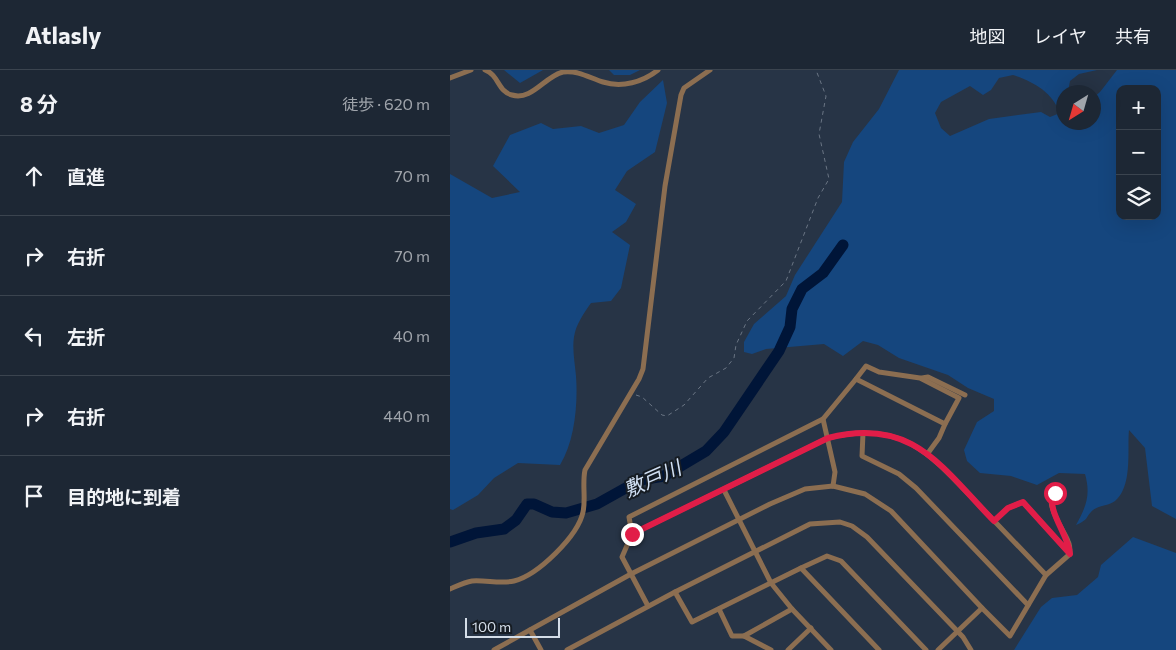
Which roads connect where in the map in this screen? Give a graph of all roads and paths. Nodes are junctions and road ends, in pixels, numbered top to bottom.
1 (471, 70) edge
2 (485, 70) edge
3 (658, 70) edge
4 (710, 70) edge
5 (816, 70) edge
6 (450, 78) edge
7 (920, 378) junction
8 (856, 379) junction
9 (631, 393) junction
10 (965, 395) dead end
11 (822, 419) junction
12 (944, 424) junction
13 (863, 433) junction
14 (828, 438) junction
15 (928, 453) junction
16 (833, 486) junction
17 (724, 490) junction
18 (1061, 490) dead end
19 (739, 520) junction
20 (994, 521) junction
21 (632, 534) junction
22 (754, 552) junction
23 (1070, 554) junction
24 (801, 568) junction
25 (631, 574) junction
26 (1046, 574) junction
27 (770, 583) junction
28 (450, 589) edge
29 (675, 592) junction
30 (1028, 605) junction
31 (648, 606) junction
32 (982, 608) junction
33 (719, 609) junction
34 (792, 610) junction
35 (811, 628) junction
36 (530, 630) junction
37 (958, 632) junction
38 (744, 636) junction
39 (494, 650) edge
40 (541, 650) edge
41 (567, 650) edge
42 (771, 650) edge
43 (788, 650) edge
44 (832, 650) edge
45 (879, 650) edge
46 (926, 650) edge
47 (938, 650) edge
48 (971, 650) edge

1 - 6 street
2 - 3 street
4 - 9 street
5 - 9 path
7 - 8 street
7 - 10 street
7 - 12 street
8 - 11 street
8 - 12 street
9 - 28 street
11 - 14 street
11 - 21 street
12 - 15 street
13 - 14 street
13 - 15 street
13 - 30 street
14 - 16 street
14 - 17 street
15 - 20 street
16 - 19 street
16 - 32 street
17 - 19 street
17 - 21 street
18 - 23 street
19 - 22 street
19 - 25 street
20 - 23 street
20 - 26 street
21 - 25 street
22 - 27 street
22 - 29 street
22 - 37 street
23 - 26 street
24 - 27 street
24 - 45 street
24 - 46 street
25 - 31 street
25 - 36 street
26 - 30 street
27 - 33 street
27 - 34 street
29 - 31 street
29 - 33 street
30 - 32 street
31 - 41 street
32 - 37 street
33 - 38 street
34 - 35 street
34 - 38 street
35 - 43 street
35 - 44 street
36 - 39 street
36 - 40 street
37 - 47 street
37 - 48 street
38 - 42 street

